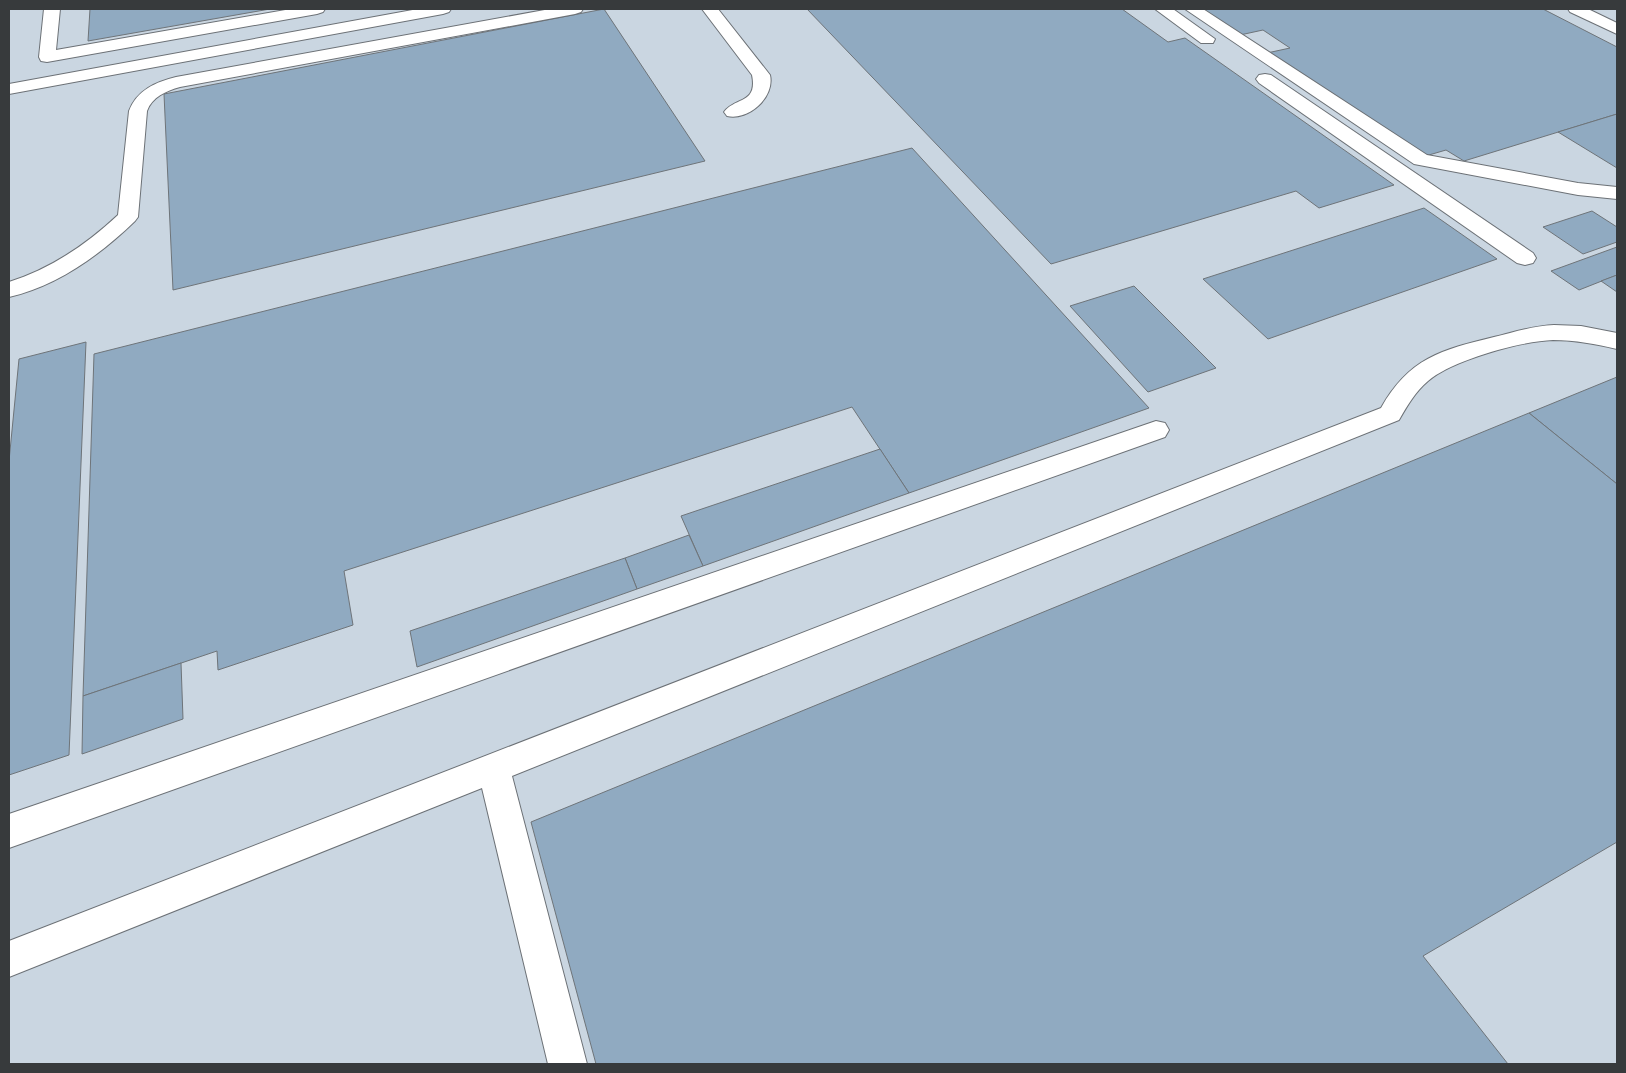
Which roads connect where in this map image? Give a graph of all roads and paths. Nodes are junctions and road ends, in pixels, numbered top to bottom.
1 (52, 9) edge
2 (317, 9) edge
3 (443, 9) edge
4 (575, 9) edge
5 (710, 9) edge
6 (1163, 9) edge
7 (1193, 9) edge
8 (1576, 9) edge
9 (1617, 29) edge
10 (1220, 48) dead end
11 (1254, 71) dead end
12 (9, 89) edge
13 (733, 112) dead end
14 (1617, 193) edge
15 (1525, 258) dead end
16 (9, 290) edge
17 (1617, 341) edge
18 (1156, 430) dead end
19 (494, 768) junction
20 (9, 831) edge
21 (9, 959) edge
22 (568, 1064) edge

1 - 2 street
3 - 12 street
4 - 16 street
5 - 13 street
6 - 10 street
7 - 14 street
8 - 9 street
11 - 15 street
17 - 19 street
18 - 20 street
19 - 21 street
19 - 22 street

